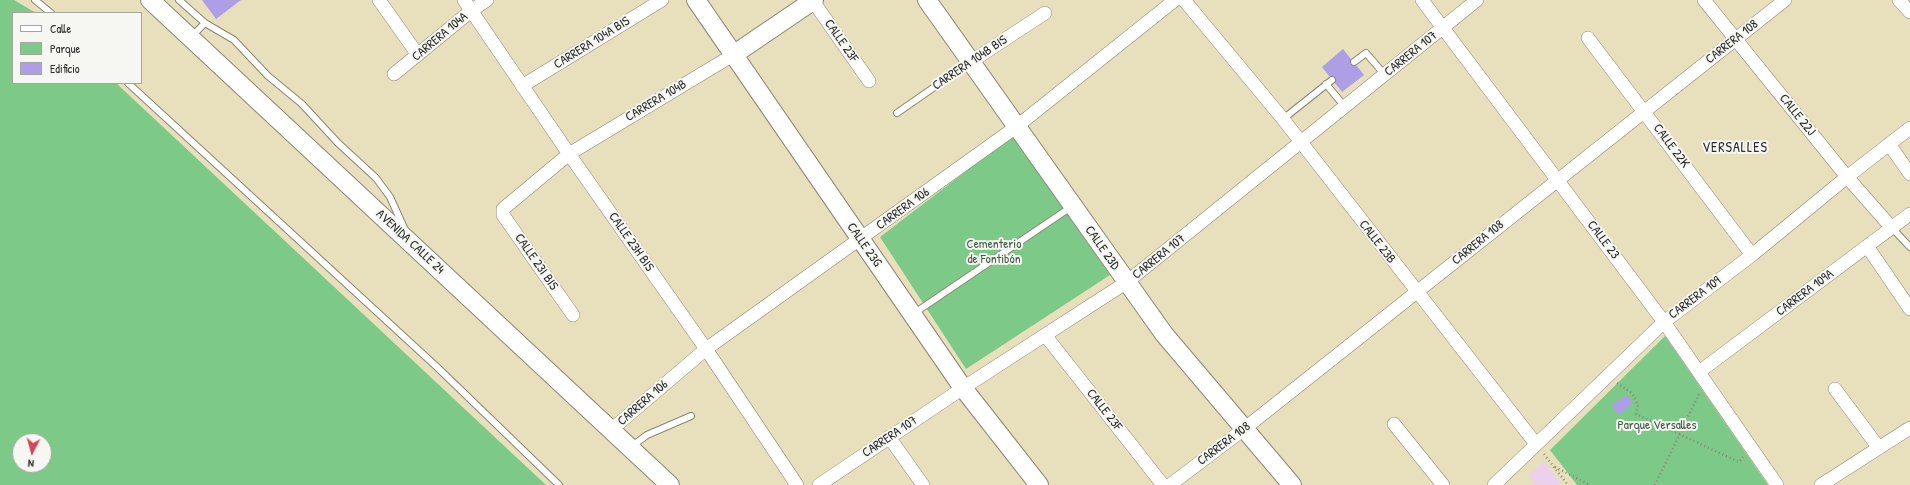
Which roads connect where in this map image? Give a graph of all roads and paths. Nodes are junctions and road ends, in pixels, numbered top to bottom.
1 (34, 0) edge
2 (150, 0) edge
3 (180, 0) edge
4 (379, 0) edge
5 (487, 0) edge
6 (662, 0) edge
7 (696, 0) edge
8 (813, 0) edge
9 (927, 0) edge
10 (1174, 0) edge
11 (1184, 0) edge
12 (1422, 0) edge
13 (1477, 0) edge
14 (1704, 0) edge
15 (1785, 0) edge
16 (1899, 0) edge
17 (468, 5) edge
18 (50, 12) edge
19 (1910, 12) edge
20 (1045, 13) dead end
21 (205, 23) junction
22 (1443, 28) junction
23 (190, 38) junction
24 (1588, 38) dead end
25 (1736, 39) junction
26 (418, 55) junction
27 (733, 55) junction
28 (972, 61) junction
29 (1354, 62) dead end
30 (394, 74) dead end
31 (1385, 75) junction
32 (1332, 80) dead end
33 (869, 81) dead end
34 (129, 84) edge
35 (1326, 84) junction
36 (522, 86) junction
37 (1345, 107) junction
38 (1645, 111) junction
39 (897, 113) dead end
40 (1283, 120) junction
41 (1016, 127) junction
42 (1910, 128) edge
43 (1300, 143) junction
44 (1890, 144) junction
45 (569, 154) junction
46 (1910, 174) edge
47 (1847, 177) junction
48 (1558, 180) junction
49 (1072, 206) junction
50 (503, 209) joint
51 (1910, 214) edge
52 (1892, 228) junction
53 (860, 239) junction
54 (411, 242) junction
55 (1867, 246) junction
56 (1910, 246) edge
57 (1752, 255) junction
58 (1127, 282) junction
59 (1417, 292) junction
60 (1910, 309) edge
61 (912, 314) junction
62 (573, 315) dead end
63 (1664, 322) junction
64 (1045, 335) junction
65 (706, 349) junction
66 (1699, 372) junction
67 (1606, 378) junction
68 (1708, 384) junction
69 (963, 388) junction
70 (1835, 389) dead end
71 (691, 416) dead end
72 (1394, 424) dead end
73 (1910, 428) edge
74 (1244, 429) junction
75 (611, 430) junction
76 (1679, 435) junction
77 (889, 437) junction
78 (1536, 444) junction
79 (629, 448) junction
80 (1751, 448) junction
81 (1879, 448) junction
82 (1554, 467) junction
83 (559, 485) edge
84 (670, 485) edge
85 (797, 485) edge
86 (819, 485) edge
87 (923, 485) edge
88 (1039, 485) edge
89 (1164, 485) edge
90 (1170, 485) edge
91 (1292, 485) edge
92 (1443, 485) edge
93 (1494, 485) edge
94 (1568, 485) edge
95 (1590, 485) edge
96 (1655, 485) edge
97 (1777, 485) edge
98 (1821, 485) edge

1 - 18 lane
2 - 23 street, AVENIDA CALLE 24
3 - 21 lane
4 - 26 street
5 - 17 street, CARRERA 104A
6 - 36 street, CARRERA 104A BIS
7 - 27 street, CALLE 23G
8 - 27 street, CARRERA 104B
8 - 33 street, CALLE 23F
9 - 28 street, CALLE 23D
10 - 41 street, CARRERA 106
11 - 40 street, CALLE 23B
12 - 22 street, CALLE 23
13 - 22 street, CARRERA 107
14 - 25 street, CALLE 22J
15 - 25 street, CARRERA 108
16 - 19 street
17 - 26 street, CARRERA 104A
17 - 36 street, CALLE 23H BIS
20 - 28 street, CARRERA 104B BIS
21 - 23 lane
21 - 54 lane
22 - 31 street, CARRERA 107
22 - 48 street, CALLE 23
23 - 54 street, AVENIDA CALLE 24
24 - 38 street, CALLE 22K
25 - 38 street, CARRERA 108
25 - 47 street, CALLE 22J
26 - 30 street, CARRERA 104A
27 - 45 street, CARRERA 104B
27 - 53 street, CALLE 23G
28 - 39 lane, CARRERA 104B BIS
28 - 41 street, CALLE 23D
29 - 31 lane
31 - 37 street, CARRERA 107
32 - 35 lane
34 - 83 lane
35 - 37 lane
35 - 40 lane
36 - 45 street, CALLE 23H BIS
37 - 43 street, CARRERA 107
38 - 48 street, CARRERA 108
38 - 57 street, CALLE 22K
40 - 43 street, CALLE 23B
41 - 49 street, CALLE 23D
41 - 53 street, CARRERA 106
42 - 44 street, CARRERA 109
43 - 58 street, CARRERA 107
43 - 59 street, CALLE 23B
44 - 46 street
44 - 47 street, CARRERA 109
45 - 50 street, CARRERA 104B
45 - 65 street, CALLE 23H BIS
47 - 52 street, CALLE 22J
47 - 57 street, CARRERA 109
48 - 59 street, CARRERA 108
48 - 63 street, CALLE 23
49 - 58 street, CALLE 23D
49 - 61 lane
50 - 62 street, CALLE 23I BIS
51 - 52 street, CARRERA 109A
52 - 55 street, CARRERA 109A
52 - 56 lane
53 - 61 street, CALLE 23G
53 - 65 street, CARRERA 106
54 - 75 street, AVENIDA CALLE 24
55 - 60 street
55 - 66 street, CARRERA 109A
57 - 63 street, CARRERA 109
58 - 64 street, CARRERA 107
58 - 74 street, CALLE 23D
59 - 74 street, CARRERA 108
59 - 78 street, CALLE 23B
61 - 69 street, CALLE 23G
63 - 66 street, CALLE 23
63 - 67 street, CARRERA 109
64 - 69 street, CARRERA 107
64 - 89 street, CALLE 23F
65 - 75 street, CARRERA 106
65 - 85 street, CALLE 23H BIS
66 - 68 street, CALLE 23
67 - 76 path
67 - 78 street, CARRERA 109
68 - 76 path
68 - 80 street, CALLE 23
69 - 77 street, CARRERA 107
69 - 88 street, CALLE 23G
70 - 81 street
71 - 79 lane
72 - 92 street
73 - 81 street
74 - 90 street, CARRERA 108
74 - 91 street, CALLE 23D
75 - 79 street, AVENIDA CALLE 24
76 - 80 path
76 - 96 path
77 - 86 street, CARRERA 107
77 - 87 street
78 - 82 path
78 - 93 street, CARRERA 109
79 - 84 street, AVENIDA CALLE 24
80 - 97 street, CALLE 23
81 - 98 street
82 - 94 path
82 - 95 path

